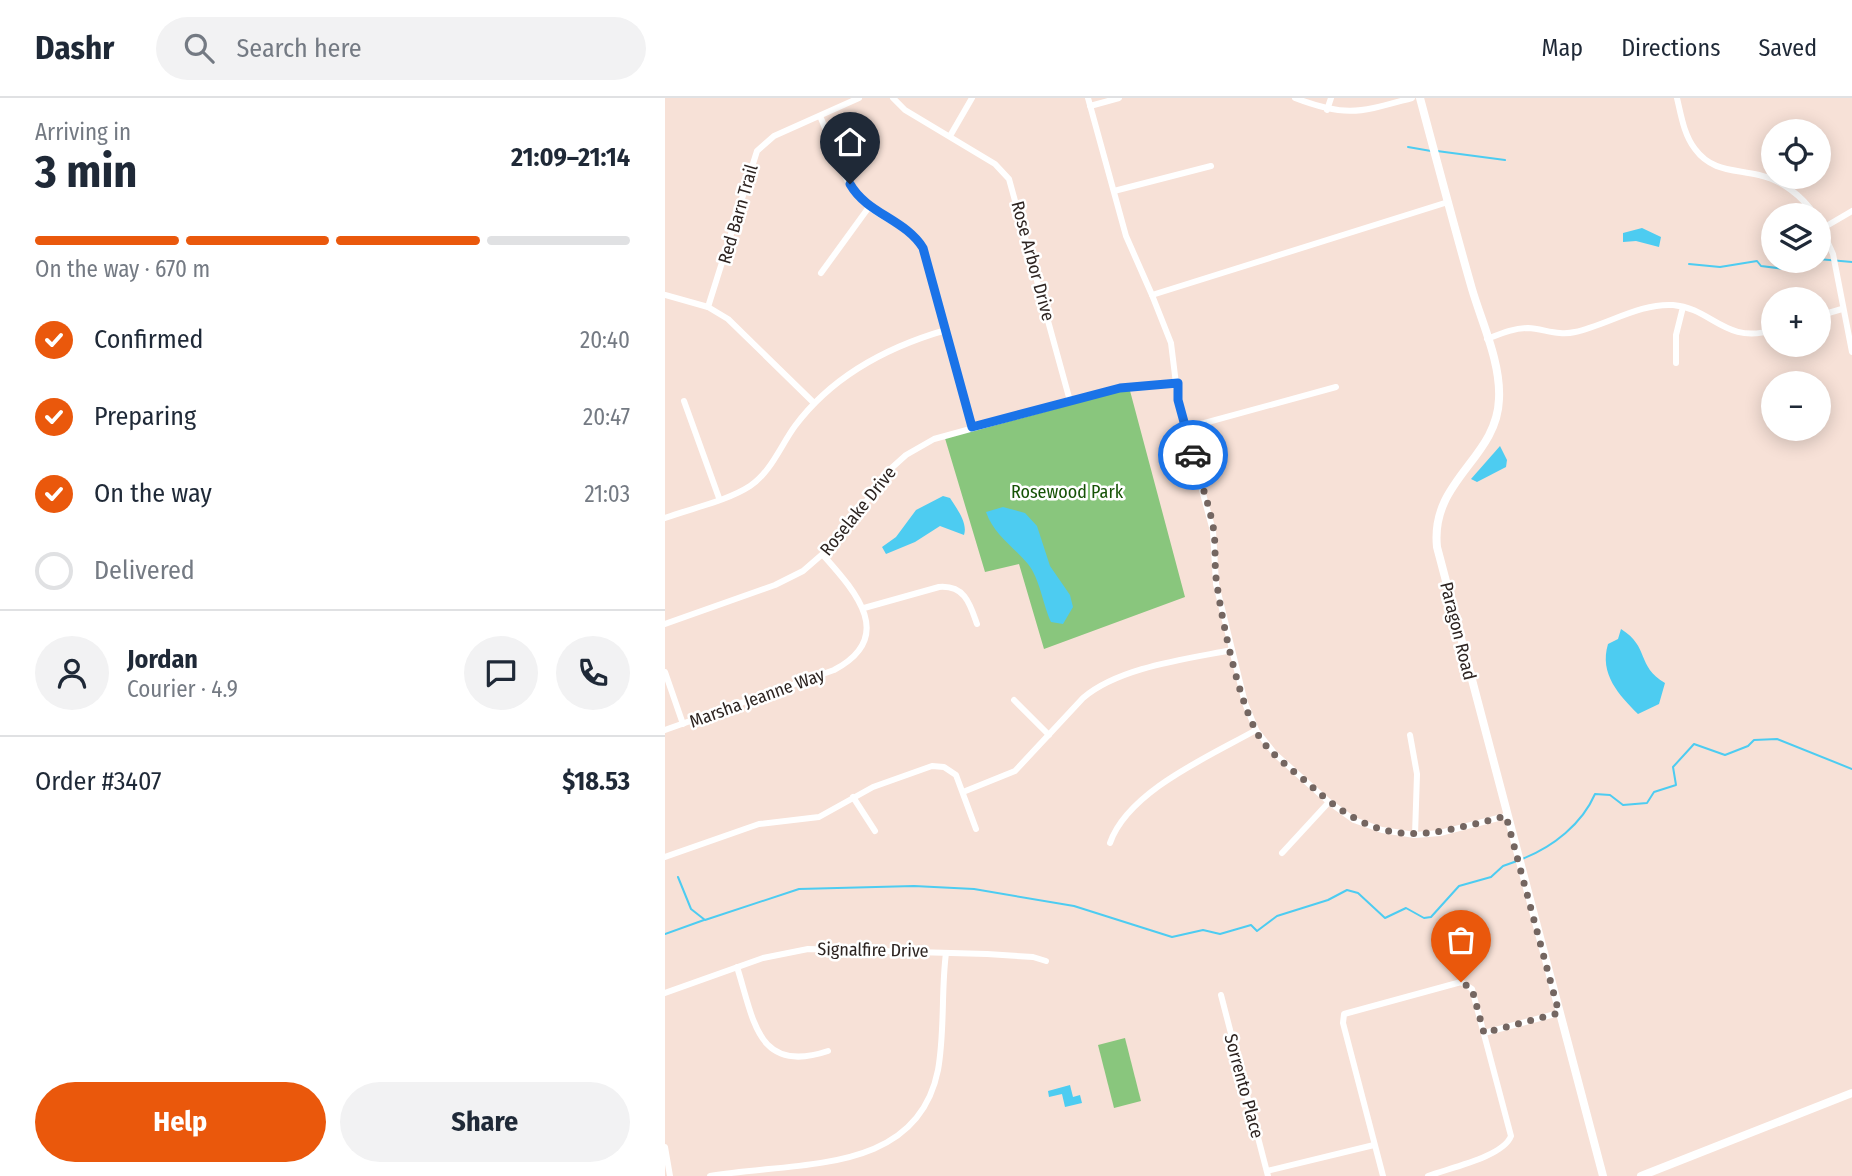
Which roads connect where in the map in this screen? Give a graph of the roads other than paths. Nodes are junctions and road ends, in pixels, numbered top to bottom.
1 (859, 98) edge
2 (893, 98) edge
3 (972, 98) edge
4 (1119, 98) edge
5 (1295, 98) edge
6 (1331, 98) edge
7 (1412, 98) edge
8 (1420, 98) edge
9 (1677, 98) edge
10 (1089, 102) edge
11 (1327, 110) junction
12 (820, 116) junction
13 (950, 136) junction
14 (1211, 166) dead end
15 (1761, 175) edge
16 (1790, 189) edge
17 (1114, 191) junction
18 (1448, 202) junction
19 (1805, 203) edge
20 (869, 207) junction
21 (1852, 211) edge
22 (1831, 223) edge
23 (1831, 252) edge
24 (821, 273) dead end
25 (665, 295) edge
26 (1151, 295) junction
27 (708, 307) junction
28 (1683, 307) junction
29 (1842, 309) junction
30 (1831, 312) edge
31 (946, 330) junction
32 (1761, 332) edge
33 (1487, 339) junction
34 (1852, 352) edge
35 (1676, 363) dead end
36 (1178, 383) junction
37 (1336, 387) dead end
38 (684, 401) dead end
39 (1070, 401) junction
40 (814, 403) junction
41 (972, 427) junction
42 (1186, 428) junction
43 (719, 498) junction
44 (665, 518) edge
45 (824, 556) junction
46 (864, 608) junction
47 (665, 624) edge
48 (977, 624) dead end
49 (1232, 650) junction
50 (665, 672) edge
51 (1014, 700) dead end
52 (683, 724) junction
53 (665, 730) edge
54 (1255, 730) junction
55 (1049, 735) junction
56 (1410, 735) dead end
57 (963, 792) junction
58 (853, 797) junction
59 (1329, 802) junction
60 (1506, 816) junction
61 (976, 829) dead end
62 (875, 831) dead end
63 (1415, 835) junction
64 (1110, 843) dead end
65 (1282, 853) dead end
66 (665, 857) edge
67 (946, 953) junction
68 (1046, 961) dead end
69 (737, 967) junction
70 (665, 993) edge
71 (1221, 995) dead end
72 (1559, 1013) junction
73 (1484, 1033) junction
74 (828, 1051) dead end
75 (1852, 1093) edge
76 (1374, 1145) junction
77 (665, 1147) edge
78 (801, 1172) edge
79 (1267, 1173) edge
80 (670, 1176) edge
81 (710, 1176) edge
82 (1383, 1176) edge
83 (1428, 1176) edge
84 (1603, 1176) edge
85 (1641, 1176) edge

1 - 12 street, Red Barn Trail
2 - 13 street, Rose Arbor Drive
3 - 13 street
4 - 10 street
5 - 11 street
6 - 11 street
7 - 11 street
8 - 18 street, Paragon Road
9 - 15 street
10 - 17 street
12 - 20 street
12 - 27 street, Red Barn Trail
13 - 39 street, Rose Arbor Drive
14 - 17 street
16 - 19 street
17 - 26 street
18 - 26 street
18 - 33 street, Paragon Road
20 - 24 street
20 - 31 street
21 - 22 street
23 - 29 street
25 - 27 street
26 - 36 street
27 - 40 street
28 - 32 street
28 - 33 street
28 - 35 street
29 - 30 street
29 - 34 street
31 - 40 street
31 - 41 street
33 - 60 street, Paragon Road
36 - 39 street, Roselake Drive
36 - 42 street
37 - 42 street
38 - 43 street
39 - 41 street, Roselake Drive
40 - 43 street
41 - 45 street, Roselake Drive
42 - 49 street
43 - 44 street
45 - 46 street
45 - 47 street, Roselake Drive
46 - 48 street
46 - 52 street, Marsha Jeanne Way
49 - 54 street
49 - 55 street
50 - 52 street
51 - 55 street
52 - 53 street, Marsha Jeanne Way
54 - 59 street
54 - 64 street
55 - 57 street
56 - 63 street
57 - 58 street
57 - 61 street
58 - 62 street
58 - 66 street
59 - 63 street
59 - 65 street
60 - 63 street
60 - 72 street, Paragon Road
67 - 68 street, Signalfire Drive
67 - 69 street, Signalfire Drive
67 - 78 street
69 - 70 street, Signalfire Drive
69 - 74 street
71 - 79 street, Sorrento Place
72 - 73 street
72 - 84 street, Paragon Road
73 - 76 street
73 - 83 street
75 - 85 street
76 - 79 street
76 - 82 street
77 - 80 street
78 - 81 street

